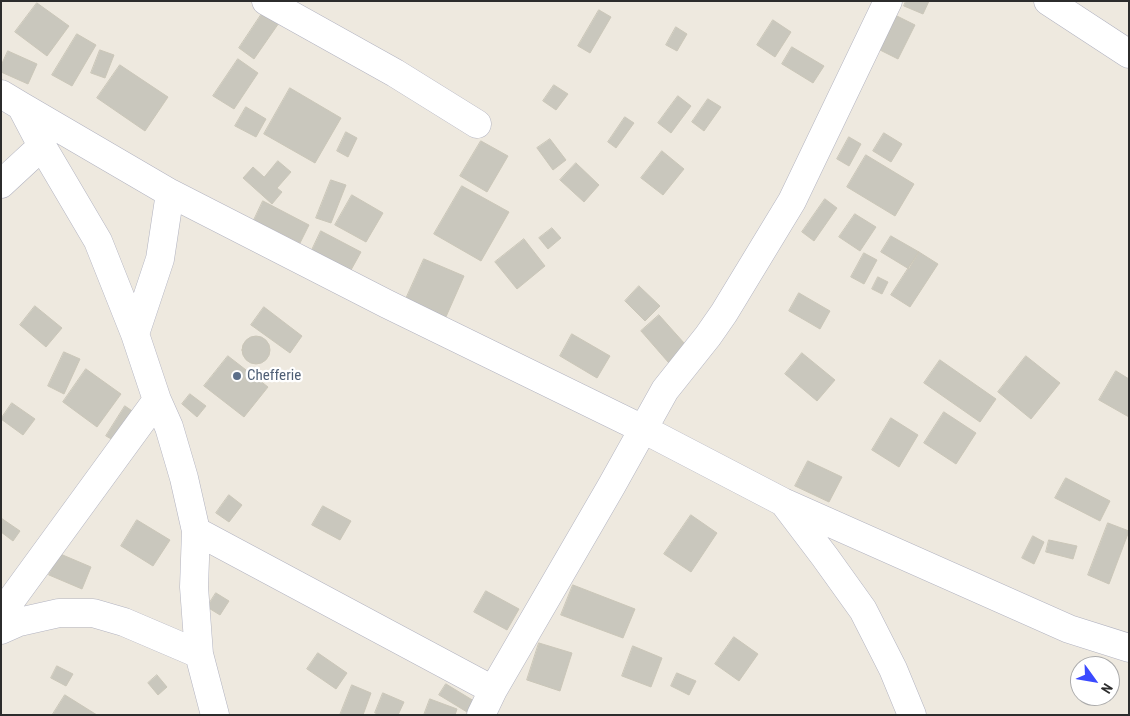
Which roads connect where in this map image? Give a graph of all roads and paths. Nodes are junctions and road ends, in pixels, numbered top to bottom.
1 (266, 1) edge
2 (888, 1) edge
3 (1048, 1) edge
4 (1129, 54) edge
5 (11, 100) edge
6 (477, 124) dead end
7 (42, 146) junction
8 (1, 184) edge
9 (170, 193) junction
10 (135, 334) junction
11 (157, 400) junction
12 (643, 429) junction
13 (784, 502) junction
14 (196, 531) junction
15 (1, 614) edge
16 (1, 630) edge
17 (1129, 648) edge
18 (199, 654) junction
19 (493, 690) junction
20 (215, 715) edge
21 (481, 715) edge
22 (912, 715) edge

1 - 6 street
2 - 12 street
3 - 4 street
5 - 7 street
5 - 9 street
7 - 8 street
7 - 10 street
9 - 10 street
9 - 12 street
10 - 11 street
11 - 14 street
11 - 15 street
12 - 13 street
12 - 19 street
13 - 17 street
13 - 22 street
14 - 18 street
14 - 19 street
16 - 18 street
18 - 20 street
19 - 21 street

